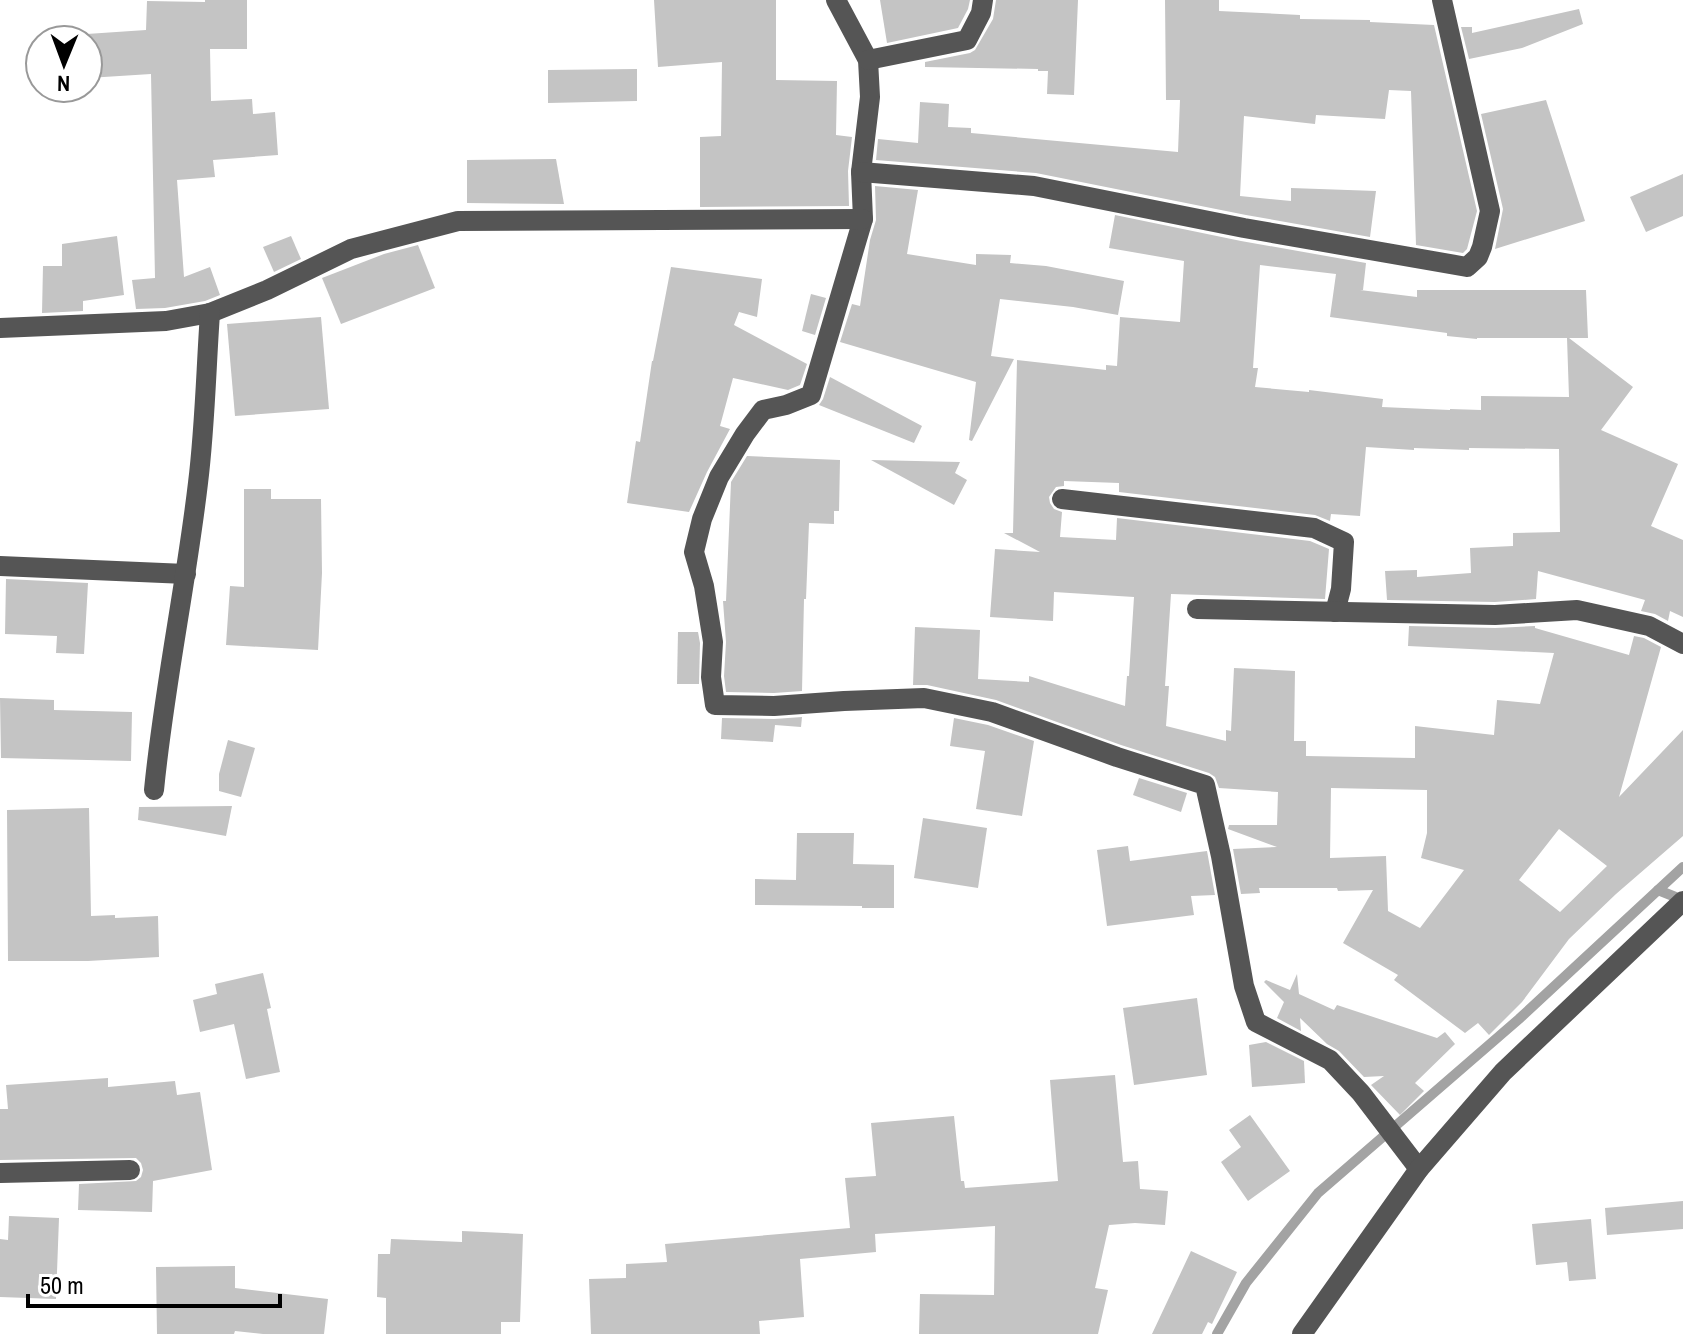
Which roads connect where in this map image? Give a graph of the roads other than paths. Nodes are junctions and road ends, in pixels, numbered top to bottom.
1 (836, 0) edge
2 (983, 0) edge
3 (1442, 0) edge
4 (868, 60) junction
5 (861, 172) junction
6 (863, 219) junction
7 (210, 313) junction
8 (0, 328) edge
9 (1062, 499) dead end
10 (0, 566) edge
11 (186, 574) junction
12 (1197, 609) dead end
13 (1335, 612) junction
14 (1683, 644) edge
15 (154, 790) dead end
16 (1683, 901) edge
17 (1419, 1169) junction
18 (130, 1170) dead end
19 (0, 1173) edge
20 (1302, 1334) edge

1 - 4 street
2 - 4 street
3 - 5 street
4 - 5 street
5 - 6 street
6 - 7 street
6 - 17 street
7 - 8 street
7 - 11 street
9 - 13 street
10 - 11 street
11 - 15 street
12 - 13 street
13 - 14 street
16 - 17 street
17 - 20 street
18 - 19 street

